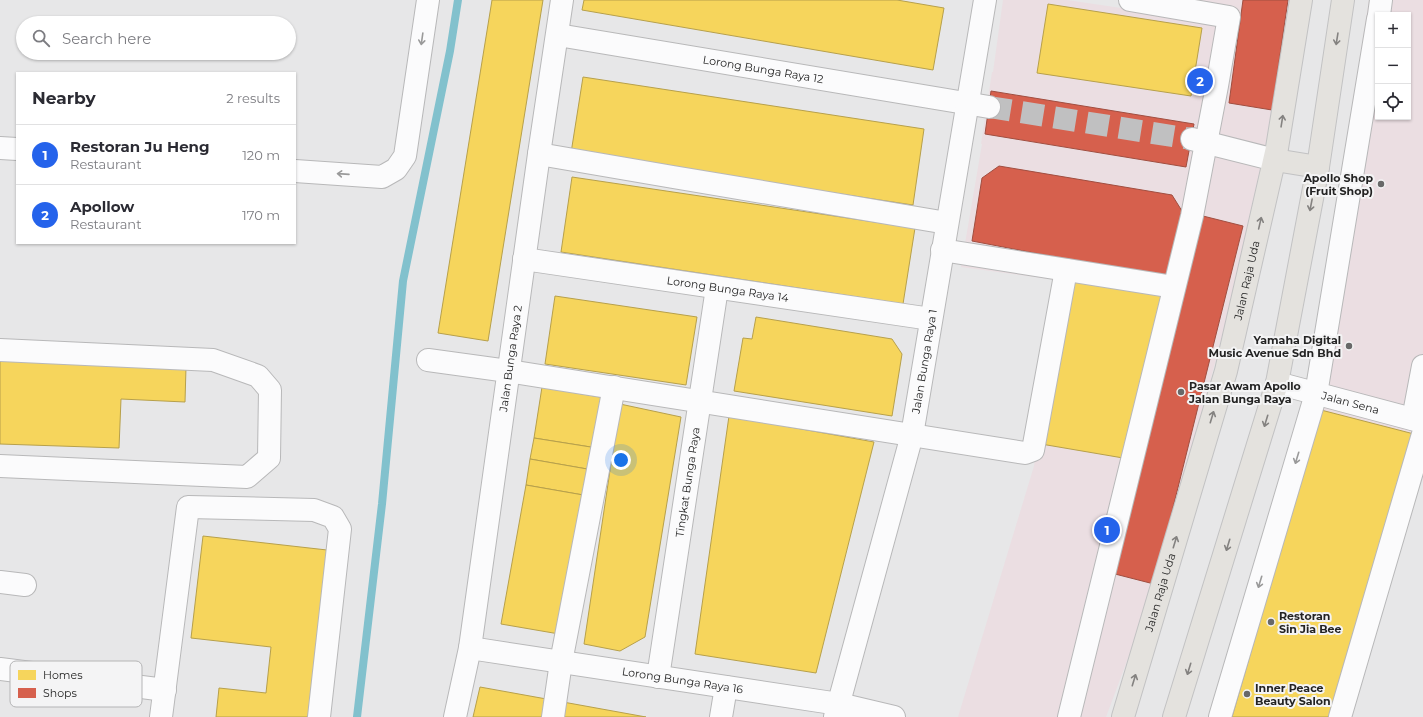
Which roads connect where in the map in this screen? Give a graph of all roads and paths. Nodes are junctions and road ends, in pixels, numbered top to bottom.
1 (428, 0) edge
2 (562, 0) edge
3 (985, 0) edge
4 (1130, 0) edge
5 (1301, 0) edge
6 (1343, 0) edge
7 (1381, 0) edge
8 (1230, 8) edge
9 (1379, 12) edge
10 (558, 35) junction
11 (1375, 37) edge
12 (968, 103) junction
13 (989, 107) tunnel mouth
14 (1199, 141) junction
15 (0, 148) edge
16 (16, 149) edge
17 (539, 154) junction
18 (1275, 160) junction
19 (1318, 167) junction
20 (296, 171) edge
21 (947, 223) junction
22 (942, 250) junction
23 (524, 259) junction
24 (1066, 270) junction
25 (1174, 287) junction
26 (717, 288) junction
27 (931, 319) junction
28 (0, 350) edge
29 (428, 360) dead end
30 (1423, 366) edge
31 (508, 371) junction
32 (1278, 383) junction
33 (614, 387) junction
34 (1316, 394) junction
35 (699, 401) junction
36 (1420, 425) edge
37 (912, 435) junction
38 (0, 466) edge
39 (0, 582) edge
40 (25, 585) dead end
41 (470, 648) junction
42 (561, 662) junction
43 (0, 669) edge
44 (10, 670) edge
45 (658, 677) junction
46 (142, 687) edge
47 (726, 687) junction
48 (164, 690) junction
49 (837, 711) edge
50 (161, 717) edge
51 (319, 717) edge
52 (455, 717) edge
53 (553, 717) edge
54 (721, 717) edge
55 (894, 717) edge
56 (1069, 717) edge
57 (1123, 717) edge
58 (1174, 717) edge
59 (1220, 717) edge
60 (1340, 717) edge

1 -> 20 street
2 - 10 street, Jalan Bunga Raya 2
3 - 12 street, Jalan Bunga Raya 1
4 - 8 street
18 -> 5 main road, Jalan Raja Uda
6 -> 19 main road
7 - 9 street
8 - 14 street
10 - 12 street, Lorong Bunga Raya 12
10 - 17 street, Jalan Bunga Raya 2
11 - 34 street
12 - 13 street, Lorong Bunga Raya 12
12 - 21 street, Jalan Bunga Raya 1
14 - 18 street
14 - 25 street
15 - 16 street
17 - 21 street
17 - 23 street, Jalan Bunga Raya 2
18 - 19 main road
57 -> 18 main road, Jalan Raja Uda
19 -> 32 main road
21 - 22 street, Jalan Bunga Raya 1
22 - 24 street
22 - 27 street, Jalan Bunga Raya 1
23 - 26 street, Lorong Bunga Raya 14
23 - 31 street, Jalan Bunga Raya 2
24 - 25 street
24 - 37 street
25 - 56 street
26 - 27 street, Lorong Bunga Raya 14
26 - 35 street, Tingkat Bunga Raya
27 - 37 street, Jalan Bunga Raya 1
28 - 38 street
29 - 31 street
30 - 36 street
31 - 33 street
31 - 41 street, Jalan Bunga Raya 2
32 - 34 street, Jalan Sena
32 -> 58 main road
33 - 35 street
33 - 42 street
34 - 36 street, Jalan Sena
34 -> 59 street
35 - 37 street
35 - 45 street, Tingkat Bunga Raya
36 - 60 street
37 - 49 street, Jalan Bunga Raya 1
39 - 40 street
41 - 42 street, Lorong Bunga Raya 16
41 - 52 street, Jalan Bunga Raya 2
42 - 45 street, Lorong Bunga Raya 16
42 - 53 street
43 - 44 street
45 - 47 street, Lorong Bunga Raya 16
46 - 48 street
47 - 49 street, Lorong Bunga Raya 16
47 - 54 street
48 - 50 street
48 - 51 street
49 - 55 street, Lorong Bunga Raya 16

